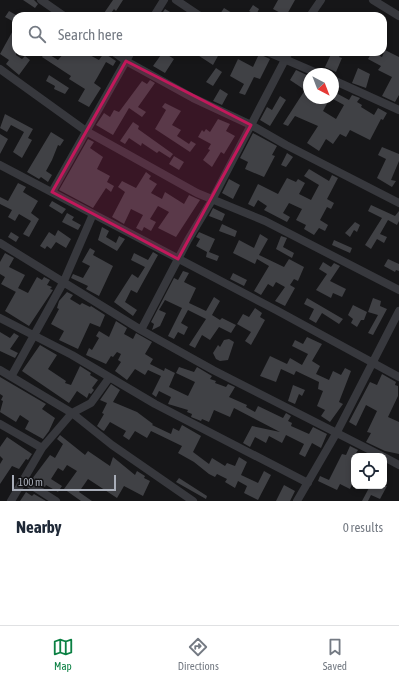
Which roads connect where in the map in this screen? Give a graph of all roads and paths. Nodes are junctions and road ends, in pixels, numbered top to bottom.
1 (41, 0) edge
2 (164, 0) edge
3 (176, 0) edge
4 (321, 0) edge
5 (373, 0) edge
6 (58, 12) edge
7 (156, 12) edge
8 (194, 12) edge
9 (313, 12) edge
10 (399, 16) edge
11 (119, 56) edge
12 (129, 56) edge
13 (287, 56) edge
14 (126, 61) junction
15 (308, 68) edge
16 (0, 69) edge
17 (339, 83) edge
18 (399, 110) edge
19 (251, 125) junction
20 (86, 131) junction
21 (0, 165) edge
22 (52, 192) junction
23 (212, 200) junction
24 (399, 202) edge
25 (93, 214) junction
26 (0, 242) edge
27 (178, 259) junction
28 (64, 281) junction
29 (399, 290) edge
30 (399, 311) edge
31 (0, 318) edge
32 (141, 330) junction
33 (33, 335) junction
34 (373, 362) junction
35 (0, 370) edge
36 (12, 376) junction
37 (399, 377) edge
38 (109, 378) junction
39 (72, 414) junction
40 (0, 424) edge
41 (337, 432) junction
42 (42, 448) junction
43 (377, 453) edge
44 (387, 458) edge
45 (399, 465) edge
46 (23, 480) junction
47 (308, 482) junction
48 (10, 501) edge
49 (56, 501) edge
50 (193, 501) edge
51 (297, 501) edge

1 - 6 street
2 - 7 street
3 - 8 street
4 - 9 street
5 - 10 street
11 - 14 street
12 - 14 street
13 - 15 street
13 - 19 street
14 - 19 street
14 - 20 street
16 - 20 street
17 - 18 street
19 - 23 street
19 - 24 street
20 - 22 street
20 - 23 street
21 - 22 street
22 - 25 street
23 - 27 street
23 - 29 street
25 - 27 street
25 - 28 street
26 - 28 street
27 - 32 street
27 - 34 street
28 - 32 street
28 - 33 street
30 - 34 street
31 - 33 street
32 - 41 street
33 - 36 street
33 - 38 street
34 - 37 street
34 - 41 street
35 - 36 street
36 - 39 street
38 - 39 street
38 - 47 street
39 - 42 street
39 - 50 street
40 - 42 street
41 - 43 street
41 - 47 street
42 - 46 street
44 - 45 street
46 - 48 street
46 - 49 street
47 - 51 street

